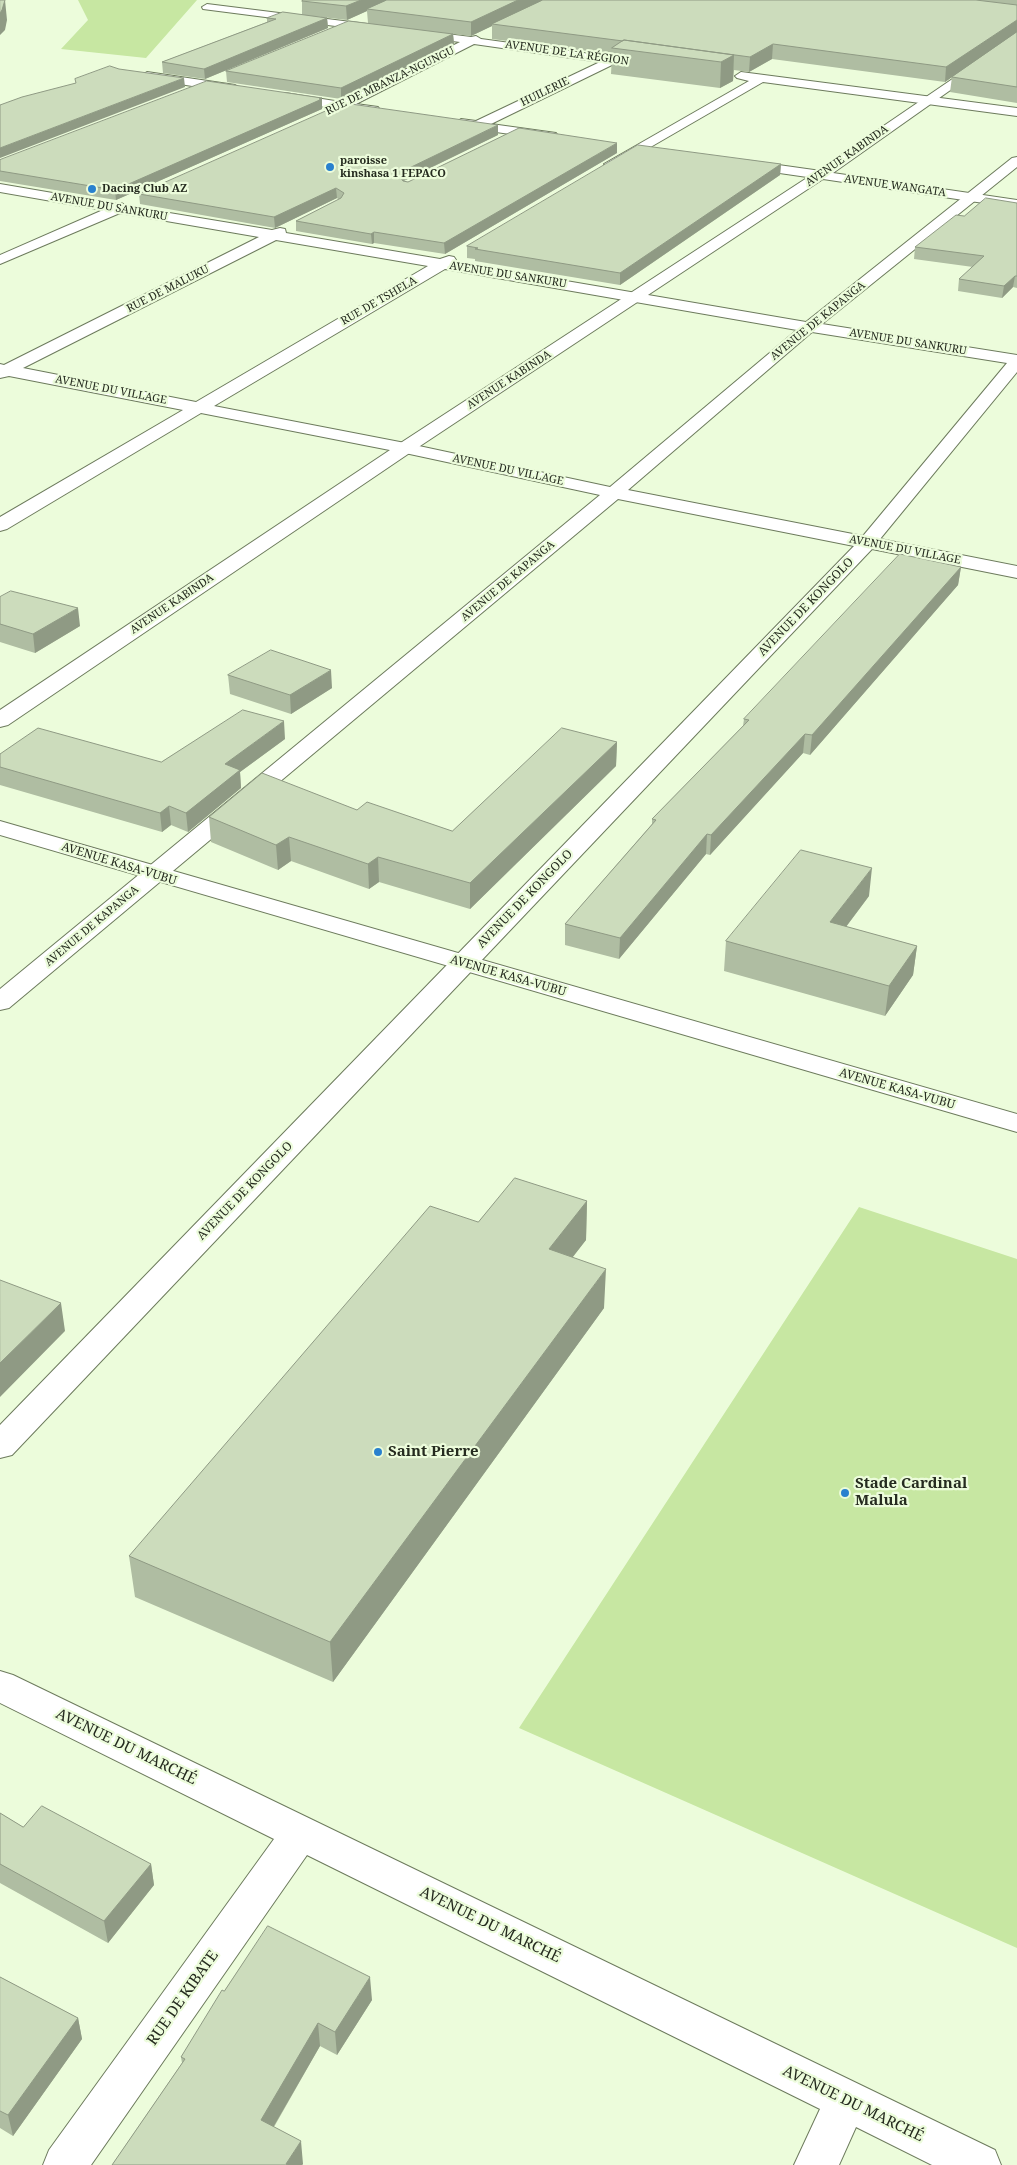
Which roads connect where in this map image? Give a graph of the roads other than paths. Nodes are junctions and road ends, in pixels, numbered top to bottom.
1 (260, 4) dead end
2 (207, 7) dead end
3 (248, 12) junction
4 (376, 14) dead end
5 (351, 24) junction
6 (491, 32) edge
7 (324, 35) edge
8 (1017, 38) edge
9 (473, 41) junction
10 (612, 60) junction
11 (661, 66) edge
12 (139, 75) edge
13 (730, 75) edge
14 (224, 77) edge
15 (760, 79) junction
16 (205, 85) junction
17 (244, 91) edge
18 (178, 95) edge
19 (273, 95) edge
20 (927, 100) junction
21 (342, 106) junction
22 (1017, 112) edge
23 (390, 113) edge
24 (324, 114) edge
25 (449, 121) edge
26 (478, 125) junction
27 (519, 131) junction
28 (565, 138) edge
29 (494, 144) edge
30 (620, 145) dead end
31 (638, 148) junction
32 (658, 151) edge
33 (727, 161) edge
34 (1017, 161) edge
35 (596, 173) edge
36 (821, 175) junction
37 (0, 188) edge
38 (972, 198) junction
39 (136, 200) dead end
40 (1017, 204) edge
41 (118, 208) junction
42 (293, 226) edge
43 (275, 235) junction
44 (460, 254) dead end
45 (0, 260) edge
46 (443, 264) junction
47 (638, 296) junction
48 (809, 327) junction
49 (1017, 361) edge
50 (2, 371) edge
51 (198, 407) junction
52 (405, 448) junction
53 (614, 493) junction
54 (0, 525) edge
55 (867, 543) junction
56 (1017, 572) edge
57 (0, 720) edge
58 (0, 828) edge
59 (154, 874) junction
60 (464, 963) junction
61 (0, 1002) edge
62 (1017, 1123) edge
63 (0, 1446) edge
64 (0, 1686) edge
65 (301, 1832) junction
66 (846, 2102) junction
67 (65, 2165) edge
68 (816, 2165) edge
69 (979, 2165) edge

1 - 3 street
2 - 3 street, AVENUE DE LA RÉGION
3 - 5 street, AVENUE DE LA RÉGION
4 - 5 street
5 - 7 street
5 - 9 street, AVENUE DE LA RÉGION
6 - 9 street, RUE DE MBANZA-NGUNGU
8 - 20 street, AVENUE KABINDA
9 - 10 street, AVENUE DE LA RÉGION
9 - 21 street, RUE DE MBANZA-NGUNGU
10 - 11 street, AVENUE DE LA RÉGION
10 - 26 street, HUILERIE
12 - 16 street
13 - 15 street
14 - 16 street
15 - 20 street
15 - 31 street
16 - 17 street
16 - 18 street
19 - 21 street
20 - 22 street
20 - 36 street, AVENUE KABINDA
21 - 23 street
21 - 24 street, RUE DE MBANZA-NGUNGU
25 - 26 street
26 - 27 street
27 - 28 street
27 - 29 street
30 - 31 street
31 - 32 street
31 - 35 street
33 - 36 street, AVENUE WANGATA
34 - 38 street, AVENUE DE KAPANGA
36 - 38 street, AVENUE WANGATA
36 - 47 street, AVENUE KABINDA
37 - 41 street, AVENUE DU SANKURU
38 - 40 street, AVENUE WANGATA
38 - 48 street, AVENUE DE KAPANGA
39 - 41 street
41 - 43 street, AVENUE DU SANKURU
41 - 45 street
42 - 43 street, RUE DE MALUKU
43 - 46 street, AVENUE DU SANKURU
43 - 50 street, RUE DE MALUKU
44 - 46 street, RUE DE TSHELA
46 - 47 street, AVENUE DU SANKURU
46 - 51 street, RUE DE TSHELA
47 - 48 street, AVENUE DU SANKURU
47 - 52 street, AVENUE KABINDA
48 - 49 street, AVENUE DU SANKURU
48 - 53 street, AVENUE DE KAPANGA
49 - 55 street, AVENUE DE KONGOLO
50 - 51 street, AVENUE DU VILLAGE
51 - 52 street, AVENUE DU VILLAGE
51 - 54 street, RUE DE TSHELA
52 - 53 street, AVENUE DU VILLAGE
52 - 57 street, AVENUE KABINDA
53 - 55 street, AVENUE DU VILLAGE
53 - 59 street, AVENUE DE KAPANGA
55 - 56 street, AVENUE DU VILLAGE
55 - 60 street, AVENUE DE KONGOLO
58 - 59 street, AVENUE KASA-VUBU
59 - 60 street, AVENUE KASA-VUBU
59 - 61 street, AVENUE DE KAPANGA
60 - 62 street, AVENUE KASA-VUBU
60 - 63 street, AVENUE DE KONGOLO
64 - 65 street, AVENUE DU MARCHÉ
65 - 66 street, AVENUE DU MARCHÉ
65 - 67 street, RUE DE KIBATE
66 - 68 street
66 - 69 street, AVENUE DU MARCHÉ

